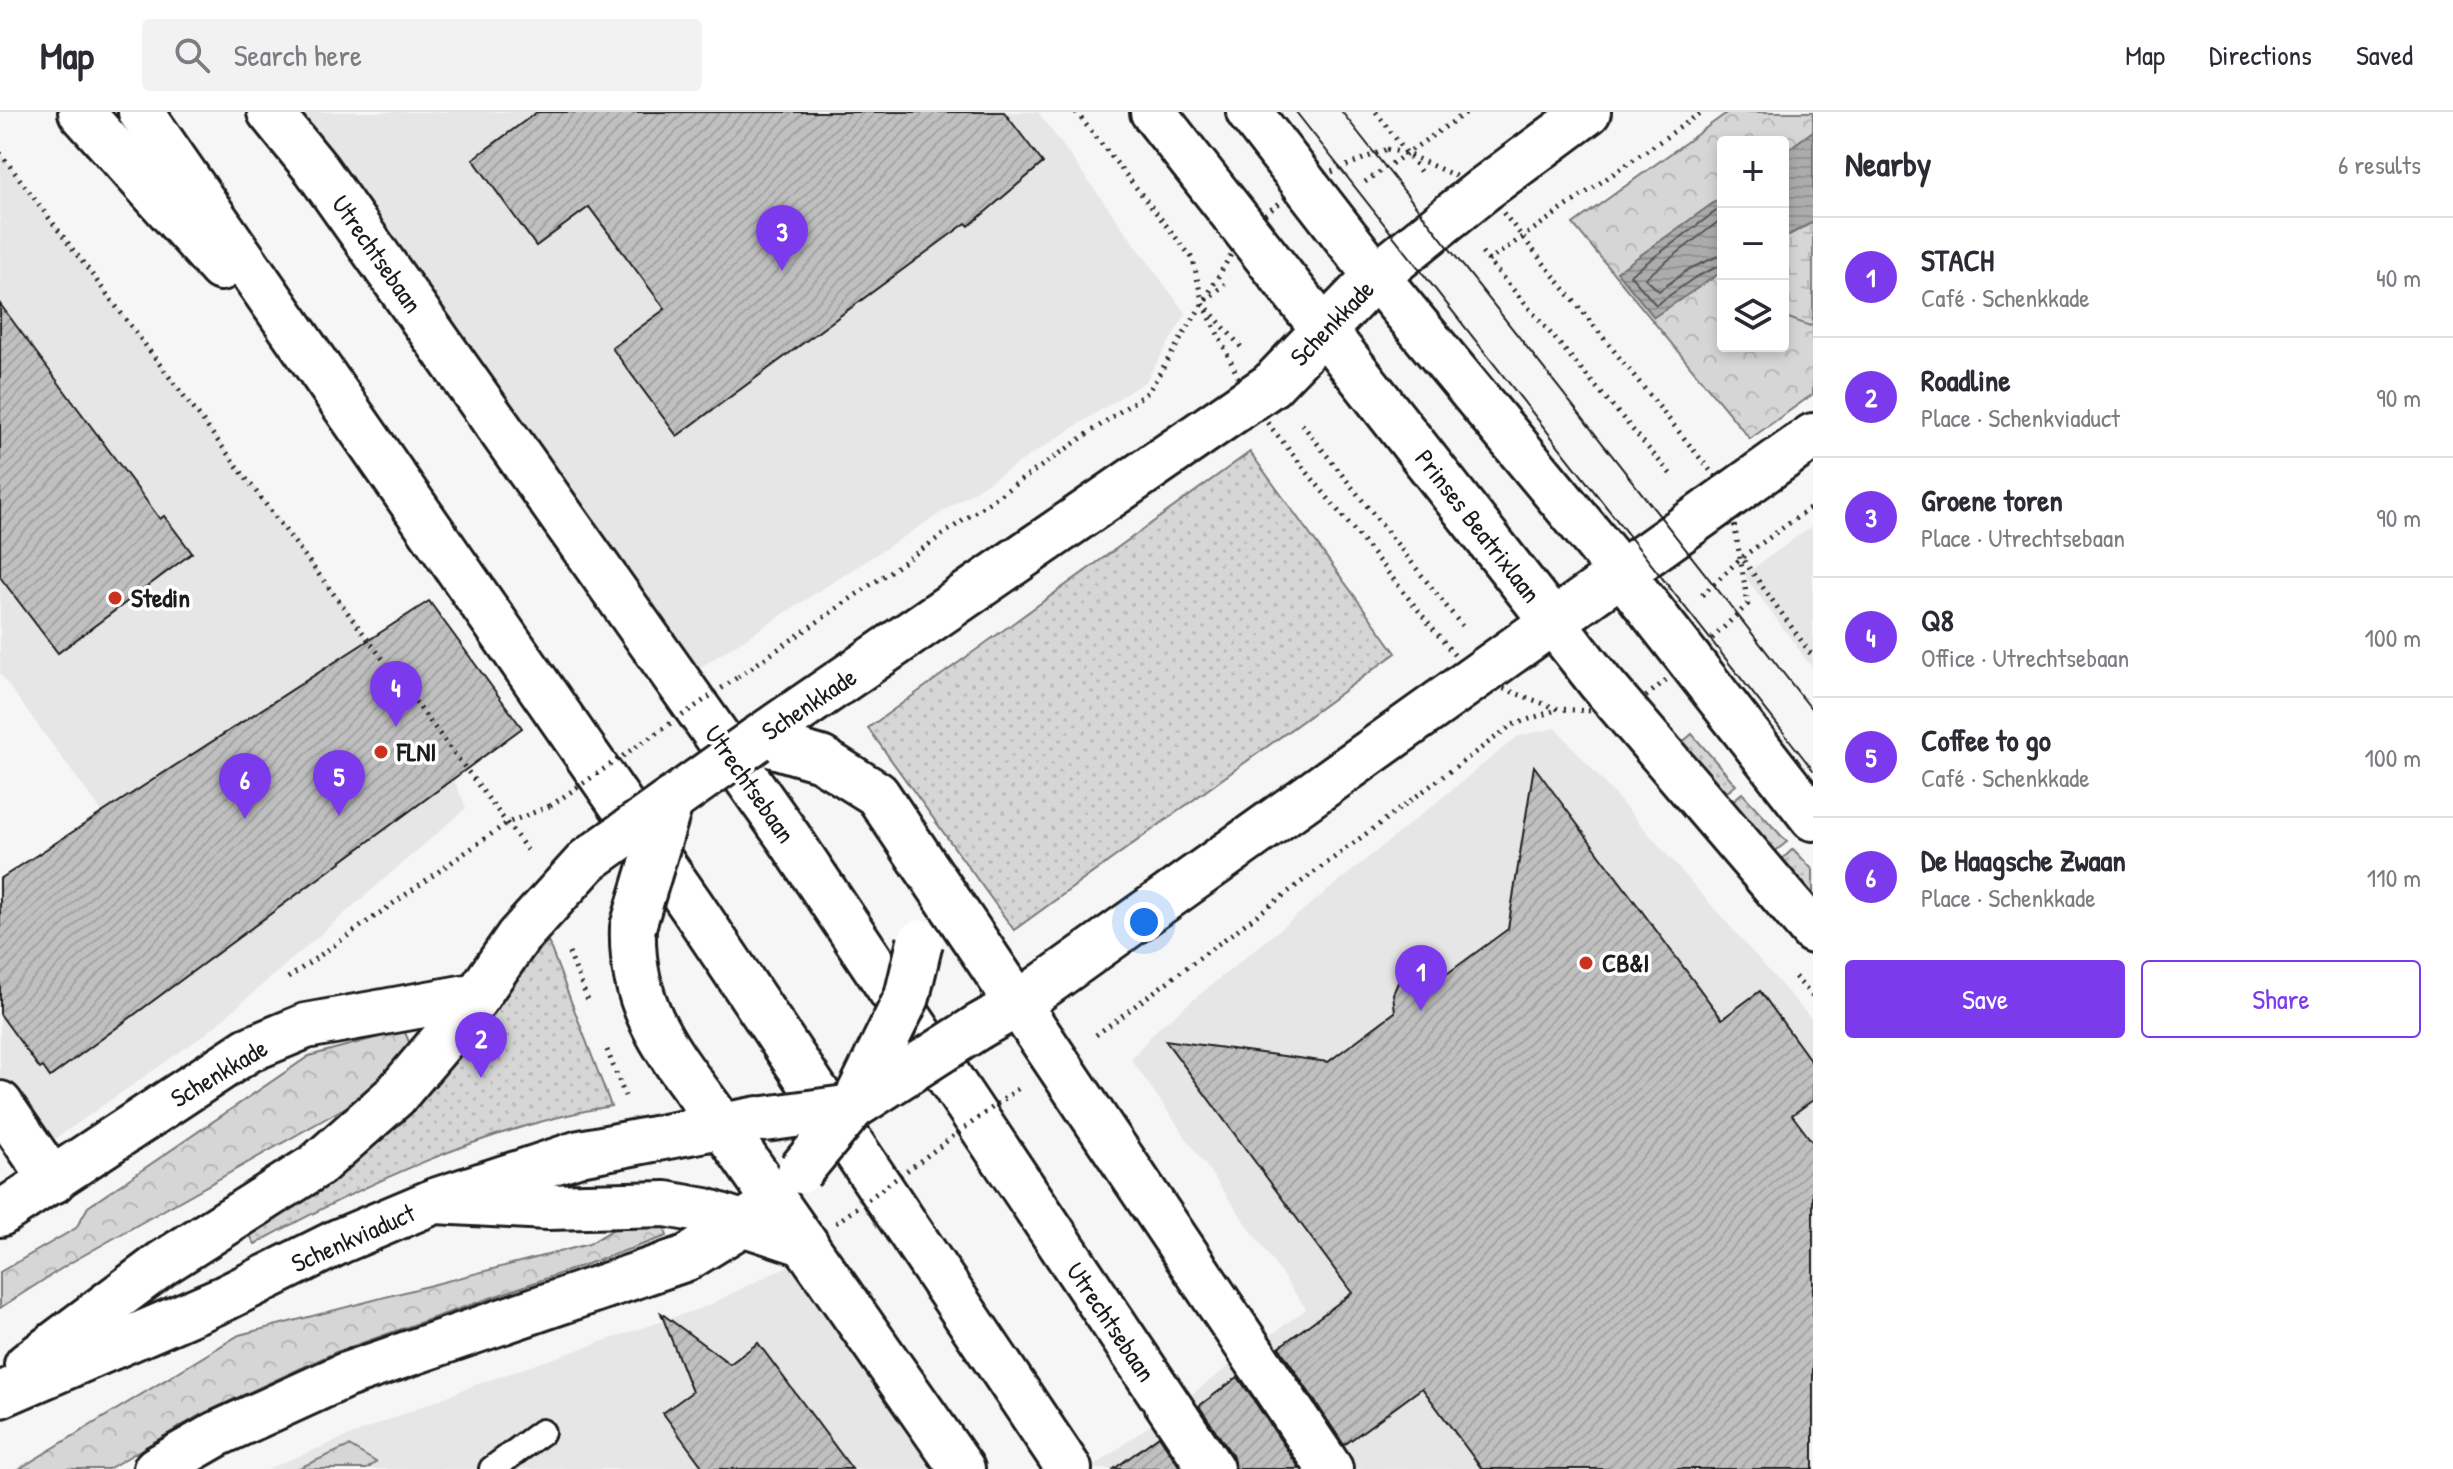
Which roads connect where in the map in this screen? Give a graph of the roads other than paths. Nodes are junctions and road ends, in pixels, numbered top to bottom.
1 (81, 112) edge
2 (141, 112) edge
3 (270, 112) edge
4 (282, 112) edge
5 (1153, 112) edge
6 (1249, 112) edge
7 (1588, 112) edge
8 (317, 170) junction
9 (1376, 276) junction
10 (1325, 332) junction
11 (329, 388) junction
12 (1813, 436) edge
13 (1620, 571) junction
14 (1552, 619) junction
15 (772, 739) junction
16 (671, 800) junction
17 (1813, 818) edge
18 (930, 874) junction
19 (1813, 931) edge
20 (478, 995) junction
21 (1018, 1004) junction
22 (0, 1104) edge
23 (853, 1107) junction
24 (721, 1124) junction
25 (53, 1181) junction
26 (773, 1200) junction
27 (435, 1201) junction
28 (0, 1214) edge
29 (0, 1386) edge
30 (0, 1395) edge
31 (542, 1432) dead end
32 (156, 1469) edge
33 (492, 1469) edge
34 (962, 1469) edge
35 (1069, 1469) edge
36 (1211, 1469) edge
37 (1330, 1469) edge

1 - 11 main road
2 - 11 main road
3 - 8 main road, Utrechtsebaan
4 - 8 main road
5 - 10 main road, Prinses Beatrixlaan
6 - 9 main road
7 - 9 main road, Schenkkade
8 - 36 main road, Utrechtsebaan
9 - 10 main road, Schenkkade
9 - 13 main road
10 - 14 main road, Prinses Beatrixlaan
10 - 15 main road, Schenkkade
11 - 35 main road
12 - 13 main road
13 - 14 main road
13 - 17 main road
14 - 19 main road, Prinses Beatrixlaan
14 - 21 main road
15 - 16 main road, Schenkkade, bridge
15 - 18 main road
16 - 20 main road, Schenkkade, bridge
16 - 24 main road, bridge
18 - 21 main road
18 - 23 main road, bridge
20 - 25 main road, Schenkkade
20 - 29 main road
21 - 23 main road, bridge
21 - 37 main road
22 - 25 main road
23 - 24 main road, bridge
23 - 26 main road, bridge
24 - 26 main road
24 - 27 main road, Schenkviaduct
25 - 28 main road, Schenkkade
26 - 27 main road
26 - 32 main road
26 - 34 main road
27 - 30 main road, Schenkviaduct
31 - 33 lane

